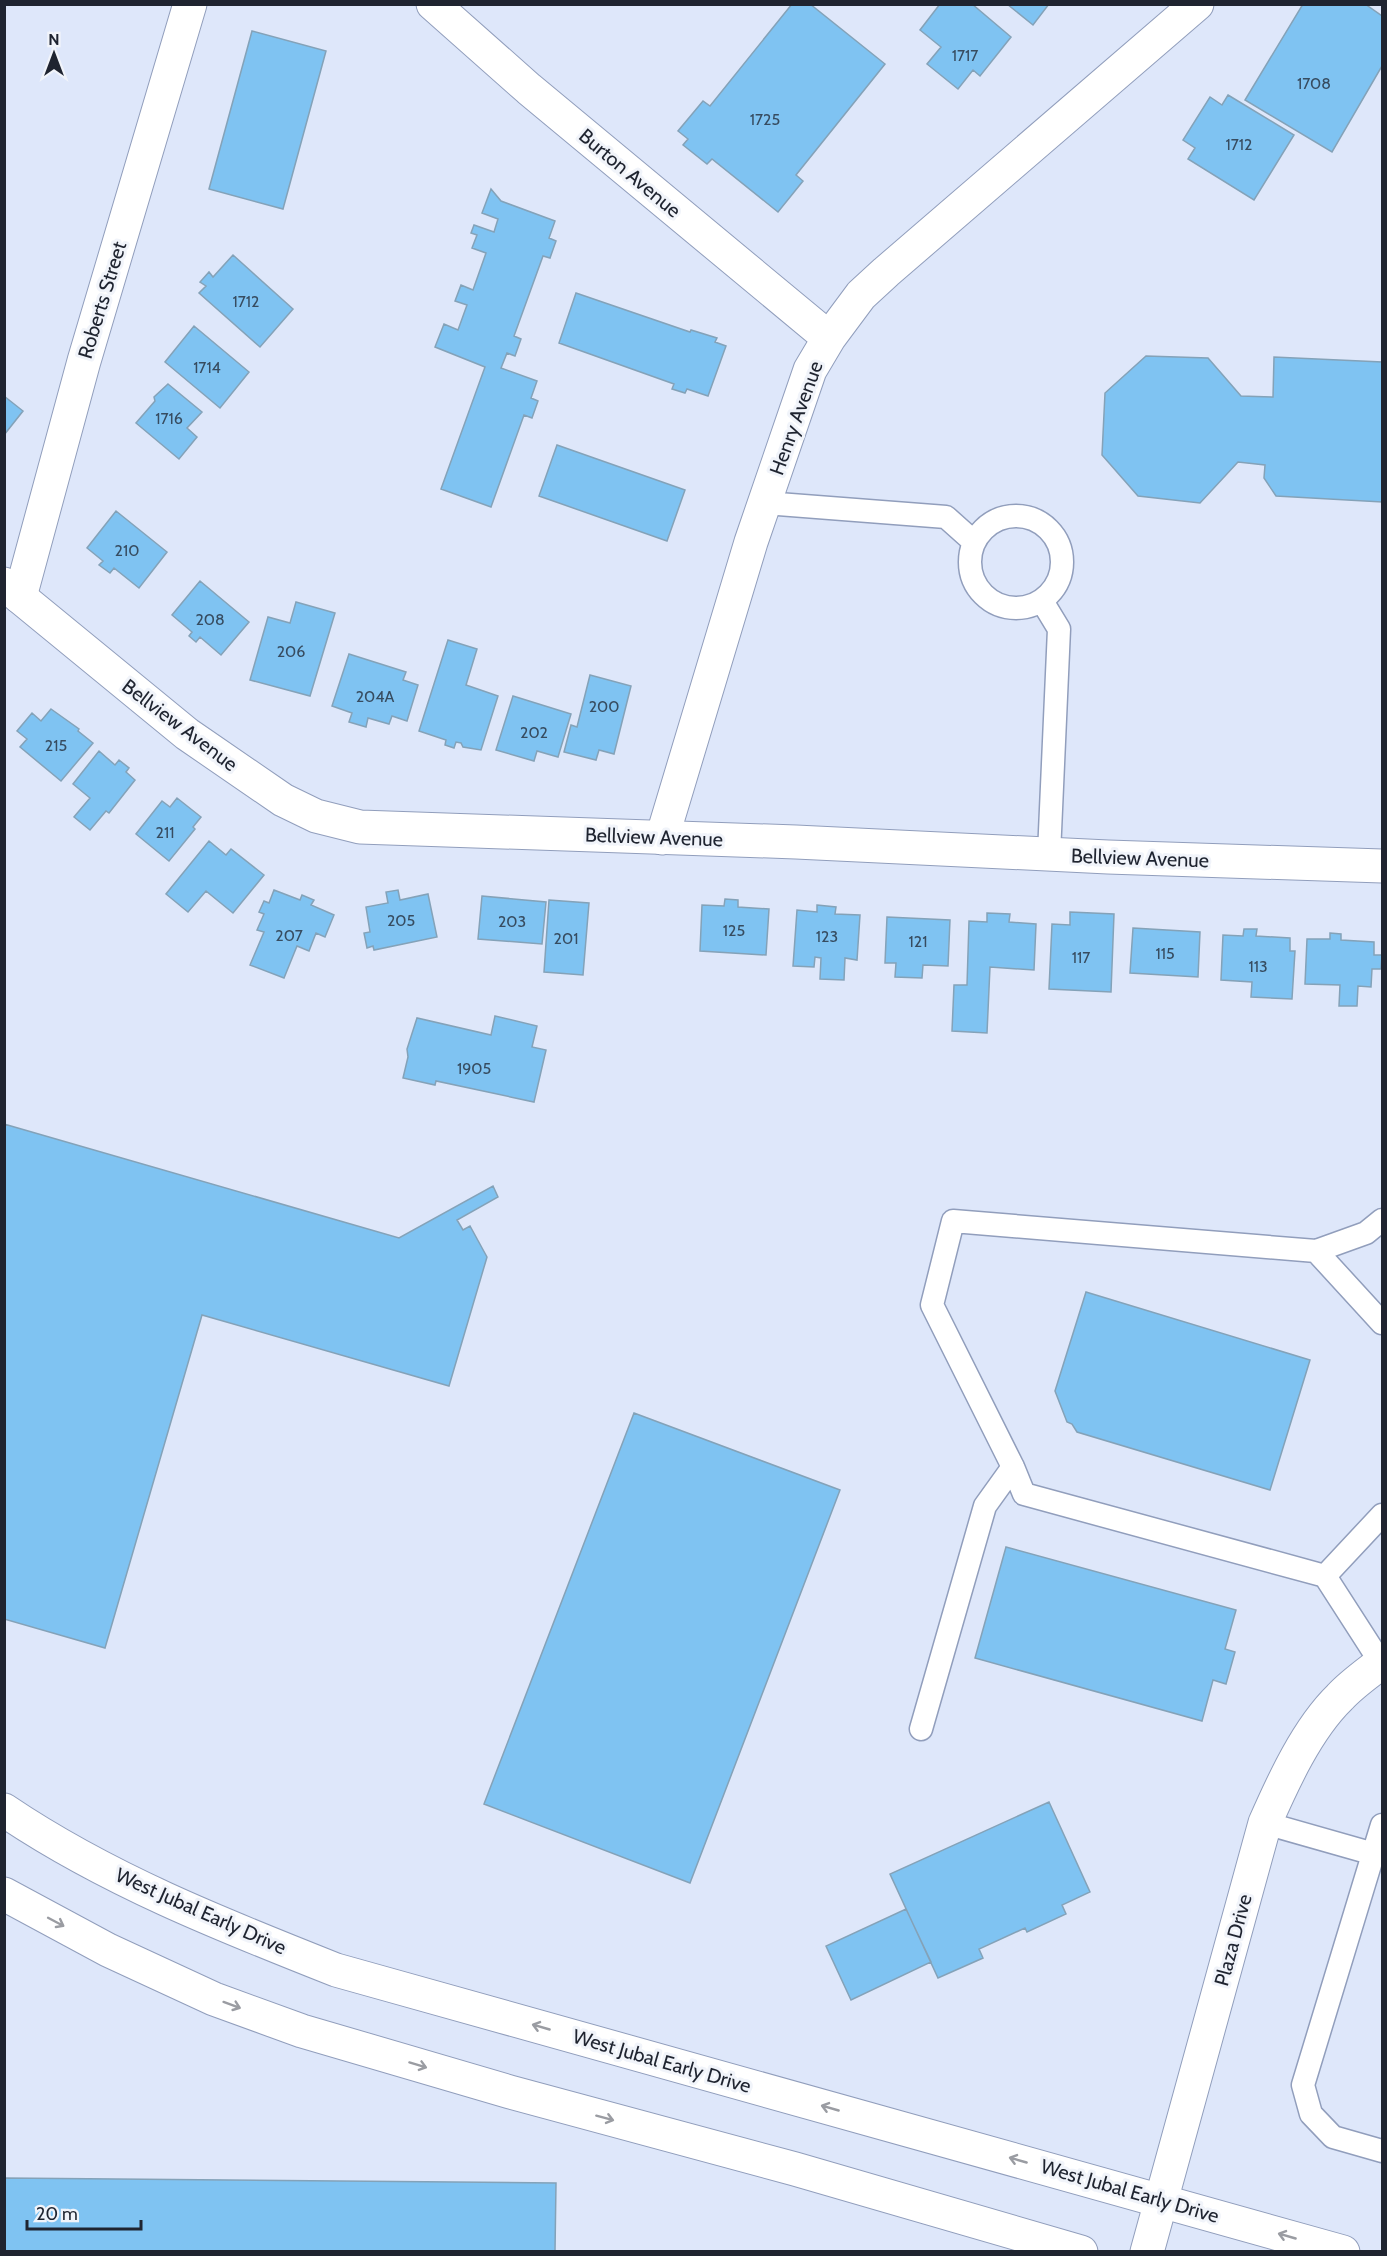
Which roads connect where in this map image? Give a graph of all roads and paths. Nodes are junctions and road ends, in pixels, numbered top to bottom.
1 (190, 4) edge
2 (433, 4) edge
3 (1197, 4) edge
4 (829, 338) junction
5 (765, 503) junction
6 (974, 542) junction
7 (12, 590) edge
8 (1042, 601) junction
9 (662, 838) junction
10 (1049, 854) junction
11 (1383, 866) edge
12 (1383, 1220) edge
13 (1316, 1251) junction
14 (1383, 1323) edge
15 (1013, 1467) junction
16 (1383, 1515) edge
17 (1325, 1576) junction
18 (1382, 1662) edge
19 (921, 1729) dead end
20 (4, 1810) edge
21 (1265, 1823) junction
22 (1383, 1825) edge
23 (1374, 1854) junction
24 (4, 1894) edge
25 (1383, 2151) edge
26 (1162, 2200) junction
27 (1081, 2252) edge
28 (1147, 2252) edge
29 (1343, 2252) edge

1 - 7 street, Roberts Street
2 - 4 street, Burton Avenue
3 - 4 street, Henry Avenue
4 - 5 street, Henry Avenue
5 - 6 lane
5 - 9 street, Henry Avenue
6 - 8 lane
6 - 8 lane
7 - 9 street, Bellview Avenue
8 - 10 lane
9 - 10 street, Bellview Avenue
10 - 11 street, Bellview Avenue
12 - 13 lane
13 - 14 lane
13 - 15 lane
15 - 17 lane
15 - 19 lane
16 - 17 lane
17 - 18 lane
18 - 21 street, Plaza Drive
26 -> 20 street, West Jubal Early Drive
21 - 23 lane
21 - 26 street, Plaza Drive
22 - 23 lane
23 - 25 lane
24 -> 27 street
26 - 28 street, Plaza Drive
29 -> 26 street, West Jubal Early Drive

